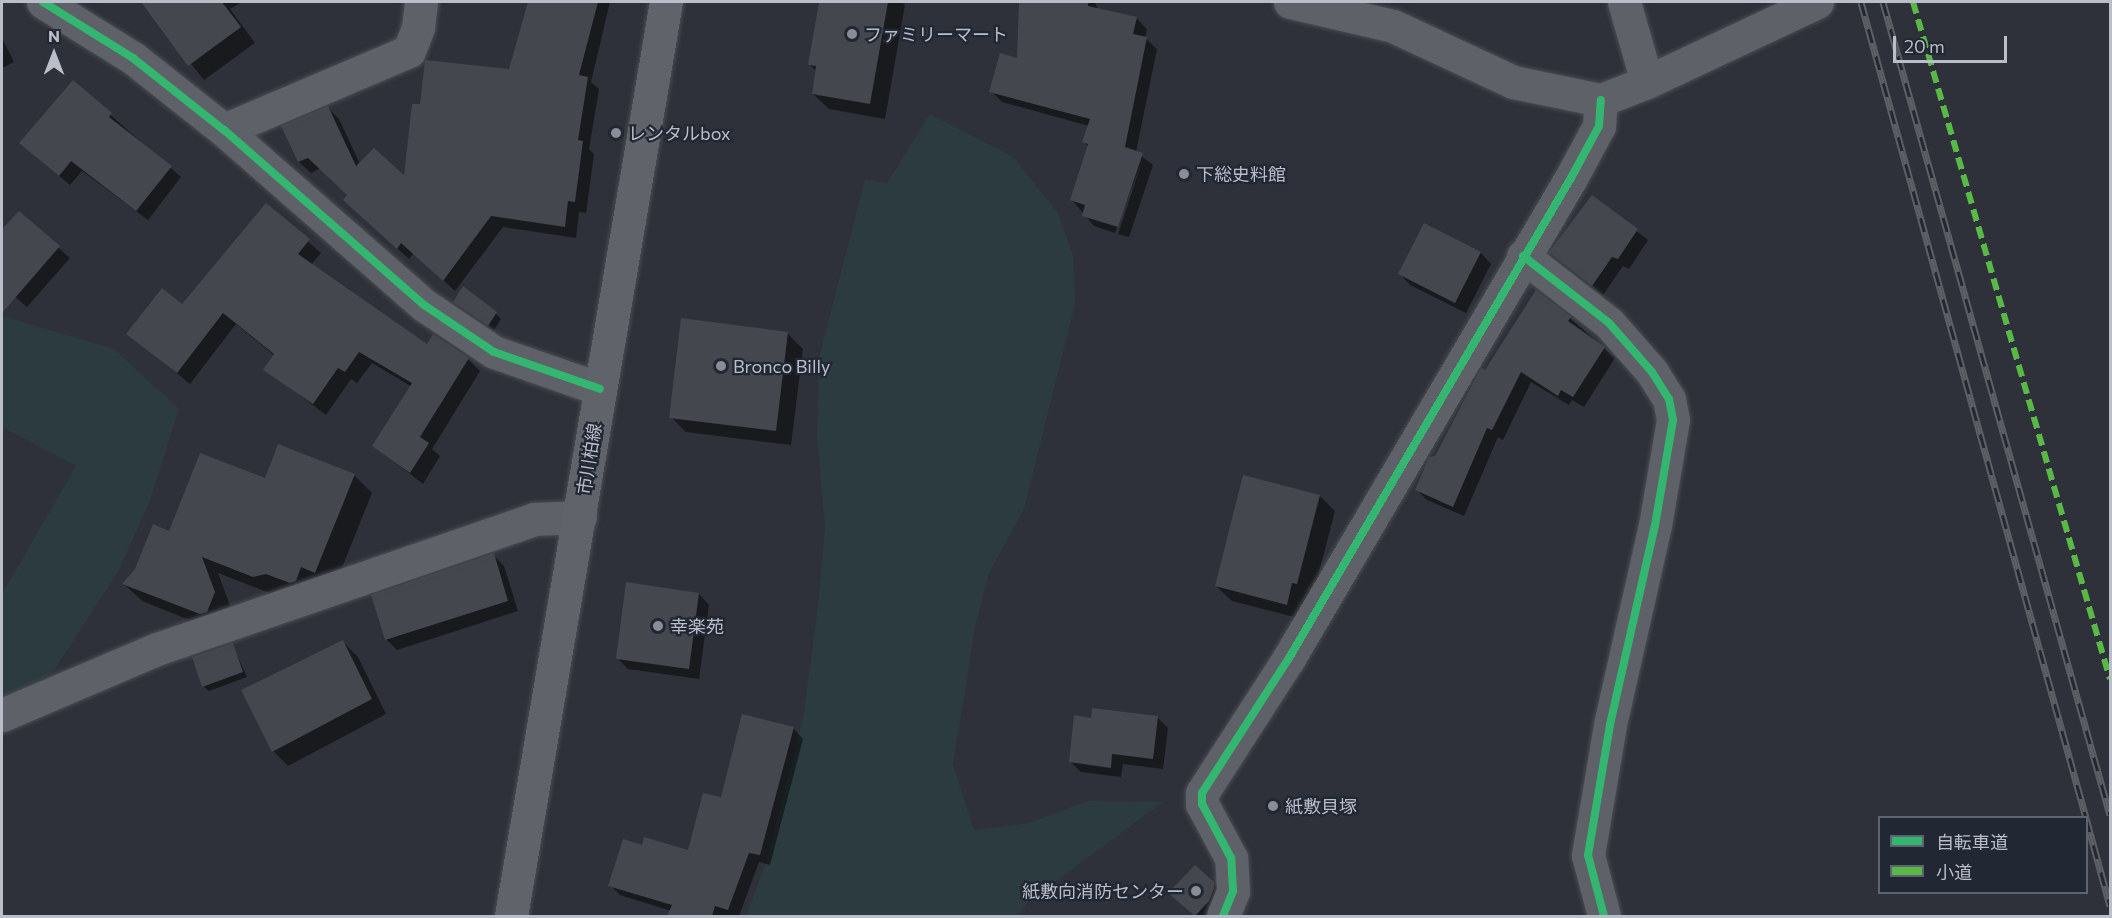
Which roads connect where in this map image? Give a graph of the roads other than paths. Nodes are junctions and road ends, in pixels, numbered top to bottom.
1 (43, 2) edge
2 (421, 2) edge
3 (666, 2) edge
4 (1290, 2) edge
5 (1624, 2) edge
6 (1817, 2) edge
7 (1647, 82) junction
8 (1601, 100) junction
9 (224, 130) junction
10 (1523, 256) junction
11 (600, 389) junction
12 (580, 517) junction
13 (2, 715) edge
14 (511, 916) edge
15 (1223, 916) edge
16 (1604, 916) edge

1 - 9 street
2 - 9 street
3 - 11 main road, 市川柏線
4 - 8 street
5 - 7 street
6 - 7 street
7 - 8 street
8 - 10 street
9 - 11 street
10 - 15 street
10 - 16 street
11 - 12 main road, 市川柏線
12 - 13 street
12 - 14 main road, 市川柏線

